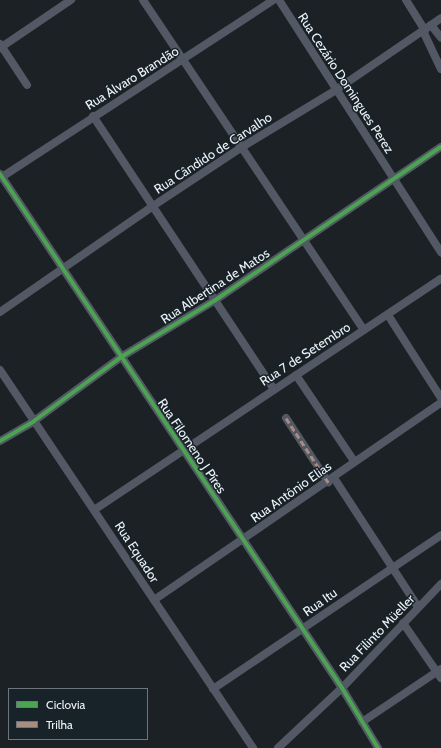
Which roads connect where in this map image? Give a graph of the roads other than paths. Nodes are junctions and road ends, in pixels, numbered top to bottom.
1 (71, 0) edge
2 (144, 0) edge
3 (274, 0) edge
4 (279, 0) edge
5 (406, 0) edge
6 (59, 3) edge
7 (441, 18) edge
8 (426, 29) junction
9 (441, 38) edge
10 (0, 46) edge
11 (184, 60) junction
12 (441, 69) edge
13 (27, 85) dead end
14 (336, 90) junction
15 (93, 116) junction
16 (242, 147) junction
17 (441, 147) edge
18 (1, 176) edge
19 (393, 178) junction
20 (153, 206) junction
21 (303, 240) junction
22 (441, 252) edge
23 (62, 270) junction
24 (441, 279) edge
25 (214, 301) junction
26 (0, 312) edge
27 (388, 315) junction
28 (364, 330) junction
29 (122, 357) junction
30 (0, 370) edge
31 (296, 375) junction
32 (274, 389) junction
33 (441, 398) edge
34 (441, 403) edge
35 (286, 418) dead end
36 (34, 421) junction
37 (0, 441) edge
38 (182, 450) junction
39 (354, 461) junction
40 (331, 480) junction
41 (94, 510) junction
42 (441, 534) edge
43 (243, 540) junction
44 (392, 567) junction
45 (441, 584) edge
46 (154, 600) junction
47 (418, 607) junction
48 (403, 623) junction
49 (303, 630) junction
50 (440, 673) edge
51 (342, 688) junction
52 (213, 689) junction
53 (362, 722) junction
54 (252, 748) edge
55 (278, 748) edge
56 (378, 748) edge

1 - 6 street
2 - 11 street
3 - 11 street, Rua Álvaro Brandão
4 - 14 street, Rua Cezário Domingues Perez
5 - 8 street
6 - 10 street
7 - 8 street, Rua Cândido de Carvalho
8 - 9 street
8 - 12 street
8 - 14 street, Rua Cândido de Carvalho
10 - 13 street
11 - 15 street, Rua Álvaro Brandão
11 - 16 street
14 - 16 street, Rua Cândido de Carvalho
14 - 19 street, Rua Cezário Domingues Perez
15 - 18 street, Rua Álvaro Brandão
15 - 20 street
16 - 20 street, Rua Cândido de Carvalho
16 - 21 street
17 - 19 street, Rua Albertina de Matos
18 - 23 street, Rua Filomeno J Píres
19 - 21 street, Rua Albertina de Matos
19 - 22 street, Rua Cezário Domingues Perez
20 - 23 street, Rua Cândido de Carvalho
20 - 25 street
21 - 25 street, Rua Albertina de Matos
21 - 28 street
23 - 26 street, Rua Cândido de Carvalho
23 - 29 street, Rua Filomeno J Píres
24 - 27 street, Rua 7 de Setembro
25 - 29 street, Rua Albertina de Matos
25 - 32 street
27 - 28 street, Rua 7 de Setembro
27 - 33 street
28 - 31 street, Rua 7 de Setembro
29 - 36 street, Rua Albertina de Matos
29 - 38 street, Rua Filomeno J Píres
30 - 36 street, Rua Equador
31 - 32 street, Rua 7 de Setembro
31 - 39 street
32 - 38 street, Rua 7 de Setembro
34 - 39 street, Rua Antônio Elias
35 - 40 street
36 - 37 street, Rua Albertina de Matos
36 - 41 street, Rua Equador
38 - 41 street, Rua 7 de Setembro
38 - 43 street, Rua Filomeno J Píres
39 - 40 street, Rua Antônio Elias
40 - 43 street, Rua Antônio Elias
40 - 44 street
41 - 46 street, Rua Equador
42 - 44 street, Rua Itu
43 - 46 street, Rua Antônio Elias
43 - 49 street, Rua Filomeno J Píres
44 - 47 street
44 - 49 street, Rua Itu
45 - 47 street, Rua Filinto Müeller
46 - 52 street, Rua Equador
47 - 48 street, Rua Filinto Müeller
48 - 50 street
48 - 51 street, Rua Filinto Müeller
49 - 51 street, Rua Filomeno J Píres
49 - 52 street, Rua Itu
50 - 53 street
51 - 53 street, Rua Filomeno J Píres
51 - 55 street, Rua Filinto Müeller
52 - 54 street, Rua Equador
53 - 56 street, Rua Filomeno J Píres

